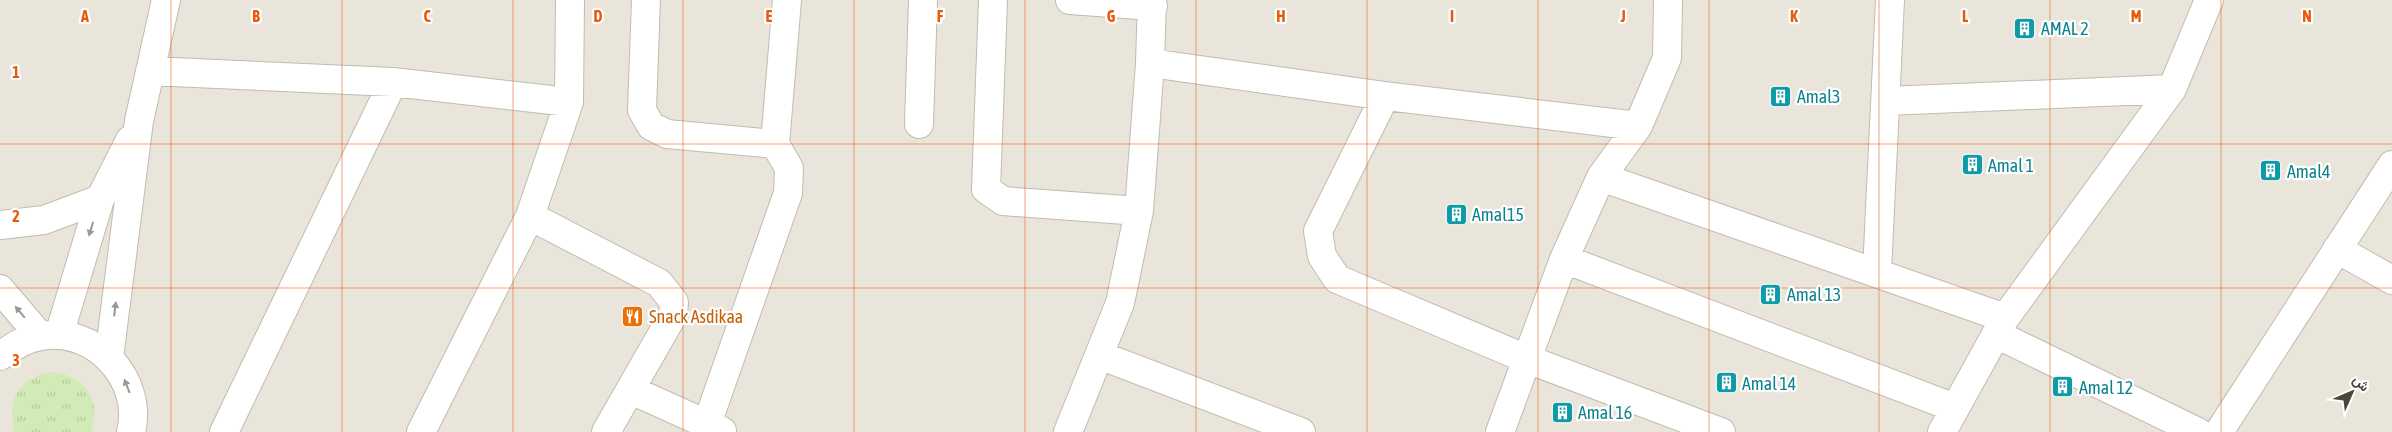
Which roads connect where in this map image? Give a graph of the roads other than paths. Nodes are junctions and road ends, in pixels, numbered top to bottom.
1 (166, 0) edge
2 (570, 0) edge
3 (646, 0) edge
4 (787, 0) edge
5 (923, 0) edge
6 (993, 0) edge
7 (1070, 0) edge
8 (1668, 0) edge
9 (1890, 0) edge
10 (2209, 0) edge
11 (1153, 3) edge
12 (1150, 63) junction
13 (150, 70) junction
14 (393, 82) junction
15 (2172, 89) junction
16 (1384, 96) junction
17 (1887, 101) junction
18 (569, 102) junction
19 (139, 121) junction
20 (919, 124) dead end
21 (1638, 126) junction
22 (774, 144) junction
23 (2392, 165) edge
24 (1601, 177) junction
25 (100, 199) junction
26 (1139, 211) junction
27 (530, 216) junction
28 (0, 226) edge
29 (2337, 250) junction
30 (1564, 259) junction
31 (1877, 272) junction
32 (2392, 280) edge
33 (0, 289) edge
34 (2001, 326) junction
35 (49, 335) junction
36 (1099, 355) junction
37 (0, 356) edge
38 (109, 358) junction
39 (1527, 359) junction
40 (631, 390) junction
41 (1954, 408) junction
42 (716, 428) edge
43 (132, 431) edge
44 (224, 432) edge
45 (420, 432) edge
46 (606, 432) edge
47 (1068, 432) edge
48 (1302, 432) edge
49 (1500, 432) edge
50 (1720, 432) edge
51 (1942, 432) edge
52 (2198, 432) edge
53 (2219, 432) edge

1 - 13 street
2 - 18 street
3 - 22 street
4 - 22 street
5 - 20 street
6 - 26 street
7 - 11 street
8 - 21 street
9 - 17 street
10 - 15 street
11 - 12 street
12 - 16 street
12 - 26 street
13 - 14 street
13 - 19 street
14 - 18 street
14 - 44 street
15 - 17 street
15 - 34 street
16 - 21 street
16 - 39 street
17 - 31 street
18 - 27 street
19 - 25 street
38 -> 19 street
21 - 24 street
22 - 42 street
23 - 29 street
24 - 30 street
24 - 31 street
25 - 28 street
25 -> 35 street
26 - 36 street
27 - 40 street
27 - 45 street
29 - 32 street
29 - 53 street
30 - 39 street
30 - 41 street
31 - 34 street
35 -> 33 street
34 - 41 street
34 - 52 street
35 - 37 street
35 - 38 street
36 - 47 street
36 - 48 street
43 -> 38 street
39 - 49 street
39 - 50 street
40 - 42 street
40 - 46 street
41 - 51 street

